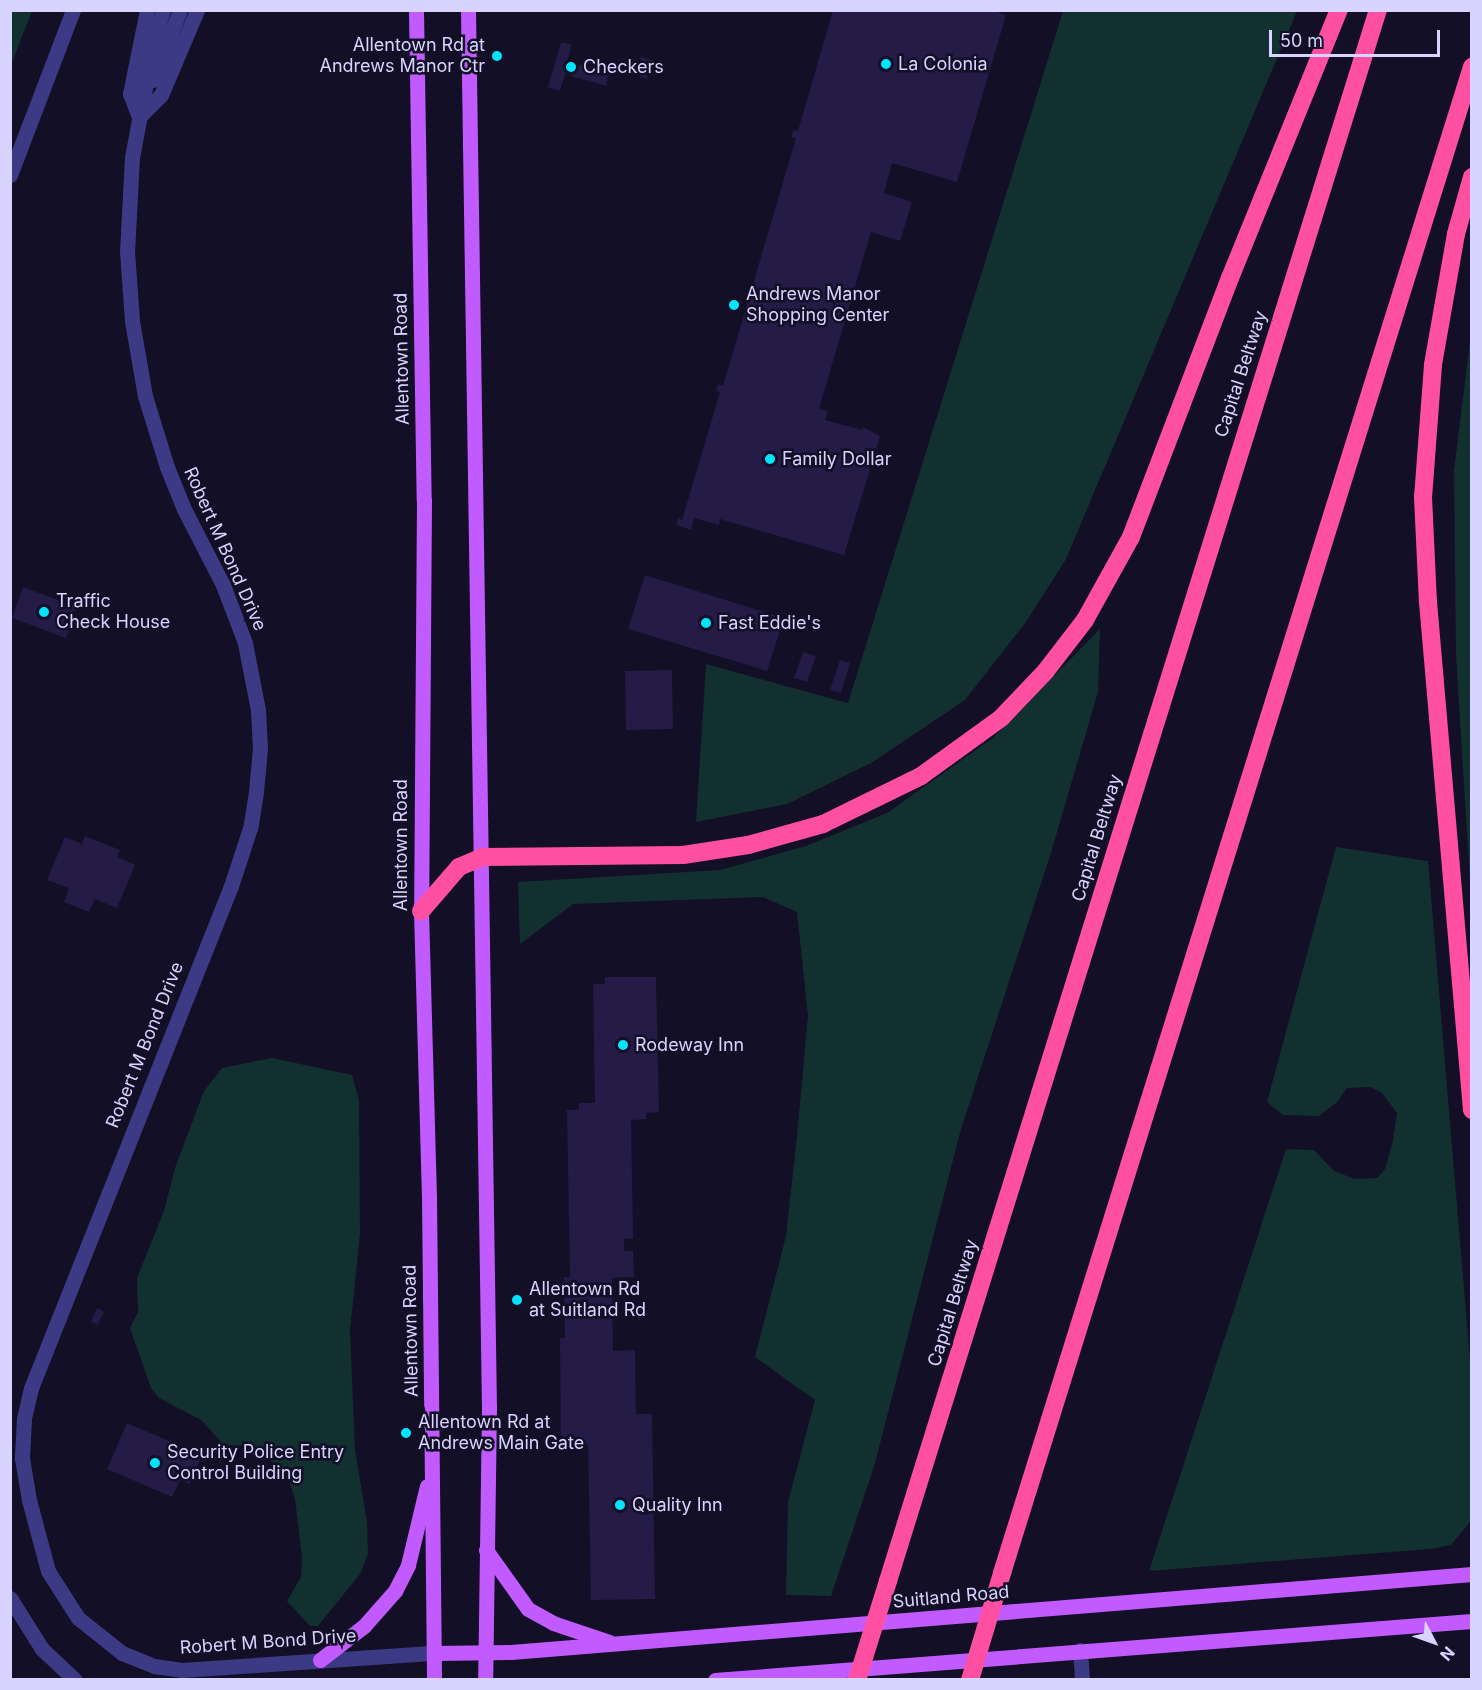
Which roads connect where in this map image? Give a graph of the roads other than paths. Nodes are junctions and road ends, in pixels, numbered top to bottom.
1 (73, 10) edge
2 (147, 10) edge
3 (163, 10) edge
4 (180, 10) edge
5 (197, 10) edge
6 (416, 10) edge
7 (468, 10) edge
8 (1339, 10) edge
9 (1378, 10) edge
10 (1472, 67) edge
11 (139, 117) junction
12 (10, 175) edge
13 (1472, 177) edge
14 (482, 857) junction
15 (421, 911) junction
16 (1472, 1110) edge
17 (433, 1462) junction
18 (486, 1550) junction
19 (1472, 1574) edge
20 (10, 1598) edge
21 (1472, 1621) edge
22 (615, 1644) junction
23 (1080, 1650) junction
24 (434, 1653) junction
25 (485, 1653) junction
26 (320, 1660) junction
27 (75, 1680) edge
28 (434, 1680) edge
29 (485, 1680) edge
30 (715, 1680) edge
31 (857, 1680) edge
32 (970, 1680) edge
33 (1082, 1680) edge

1 - 12 street
2 - 11 street, Robert M Bond Drive
3 - 11 street, Robert M Bond Drive
4 - 11 street, Robert M Bond Drive
5 - 11 street
6 - 15 main road, Allentown Road
7 - 14 main road
8 - 14 highway
9 - 31 highway, Capital Beltway, bridge
10 - 32 highway, bridge
11 - 26 street, Robert M Bond Drive
13 - 16 highway
14 - 15 highway
14 - 18 main road
15 - 17 main road, Allentown Road
17 - 24 main road, Allentown Road
17 - 26 main road
18 - 22 main road
18 - 25 main road
19 - 22 main road, Suitland Road
20 - 27 street
21 - 23 main road
22 - 25 main road, Suitland Road
23 - 30 main road
23 - 33 street
24 - 25 main road, Suitland Road
24 - 26 street, Robert M Bond Drive
24 - 28 main road, Allentown Road
25 - 29 main road

